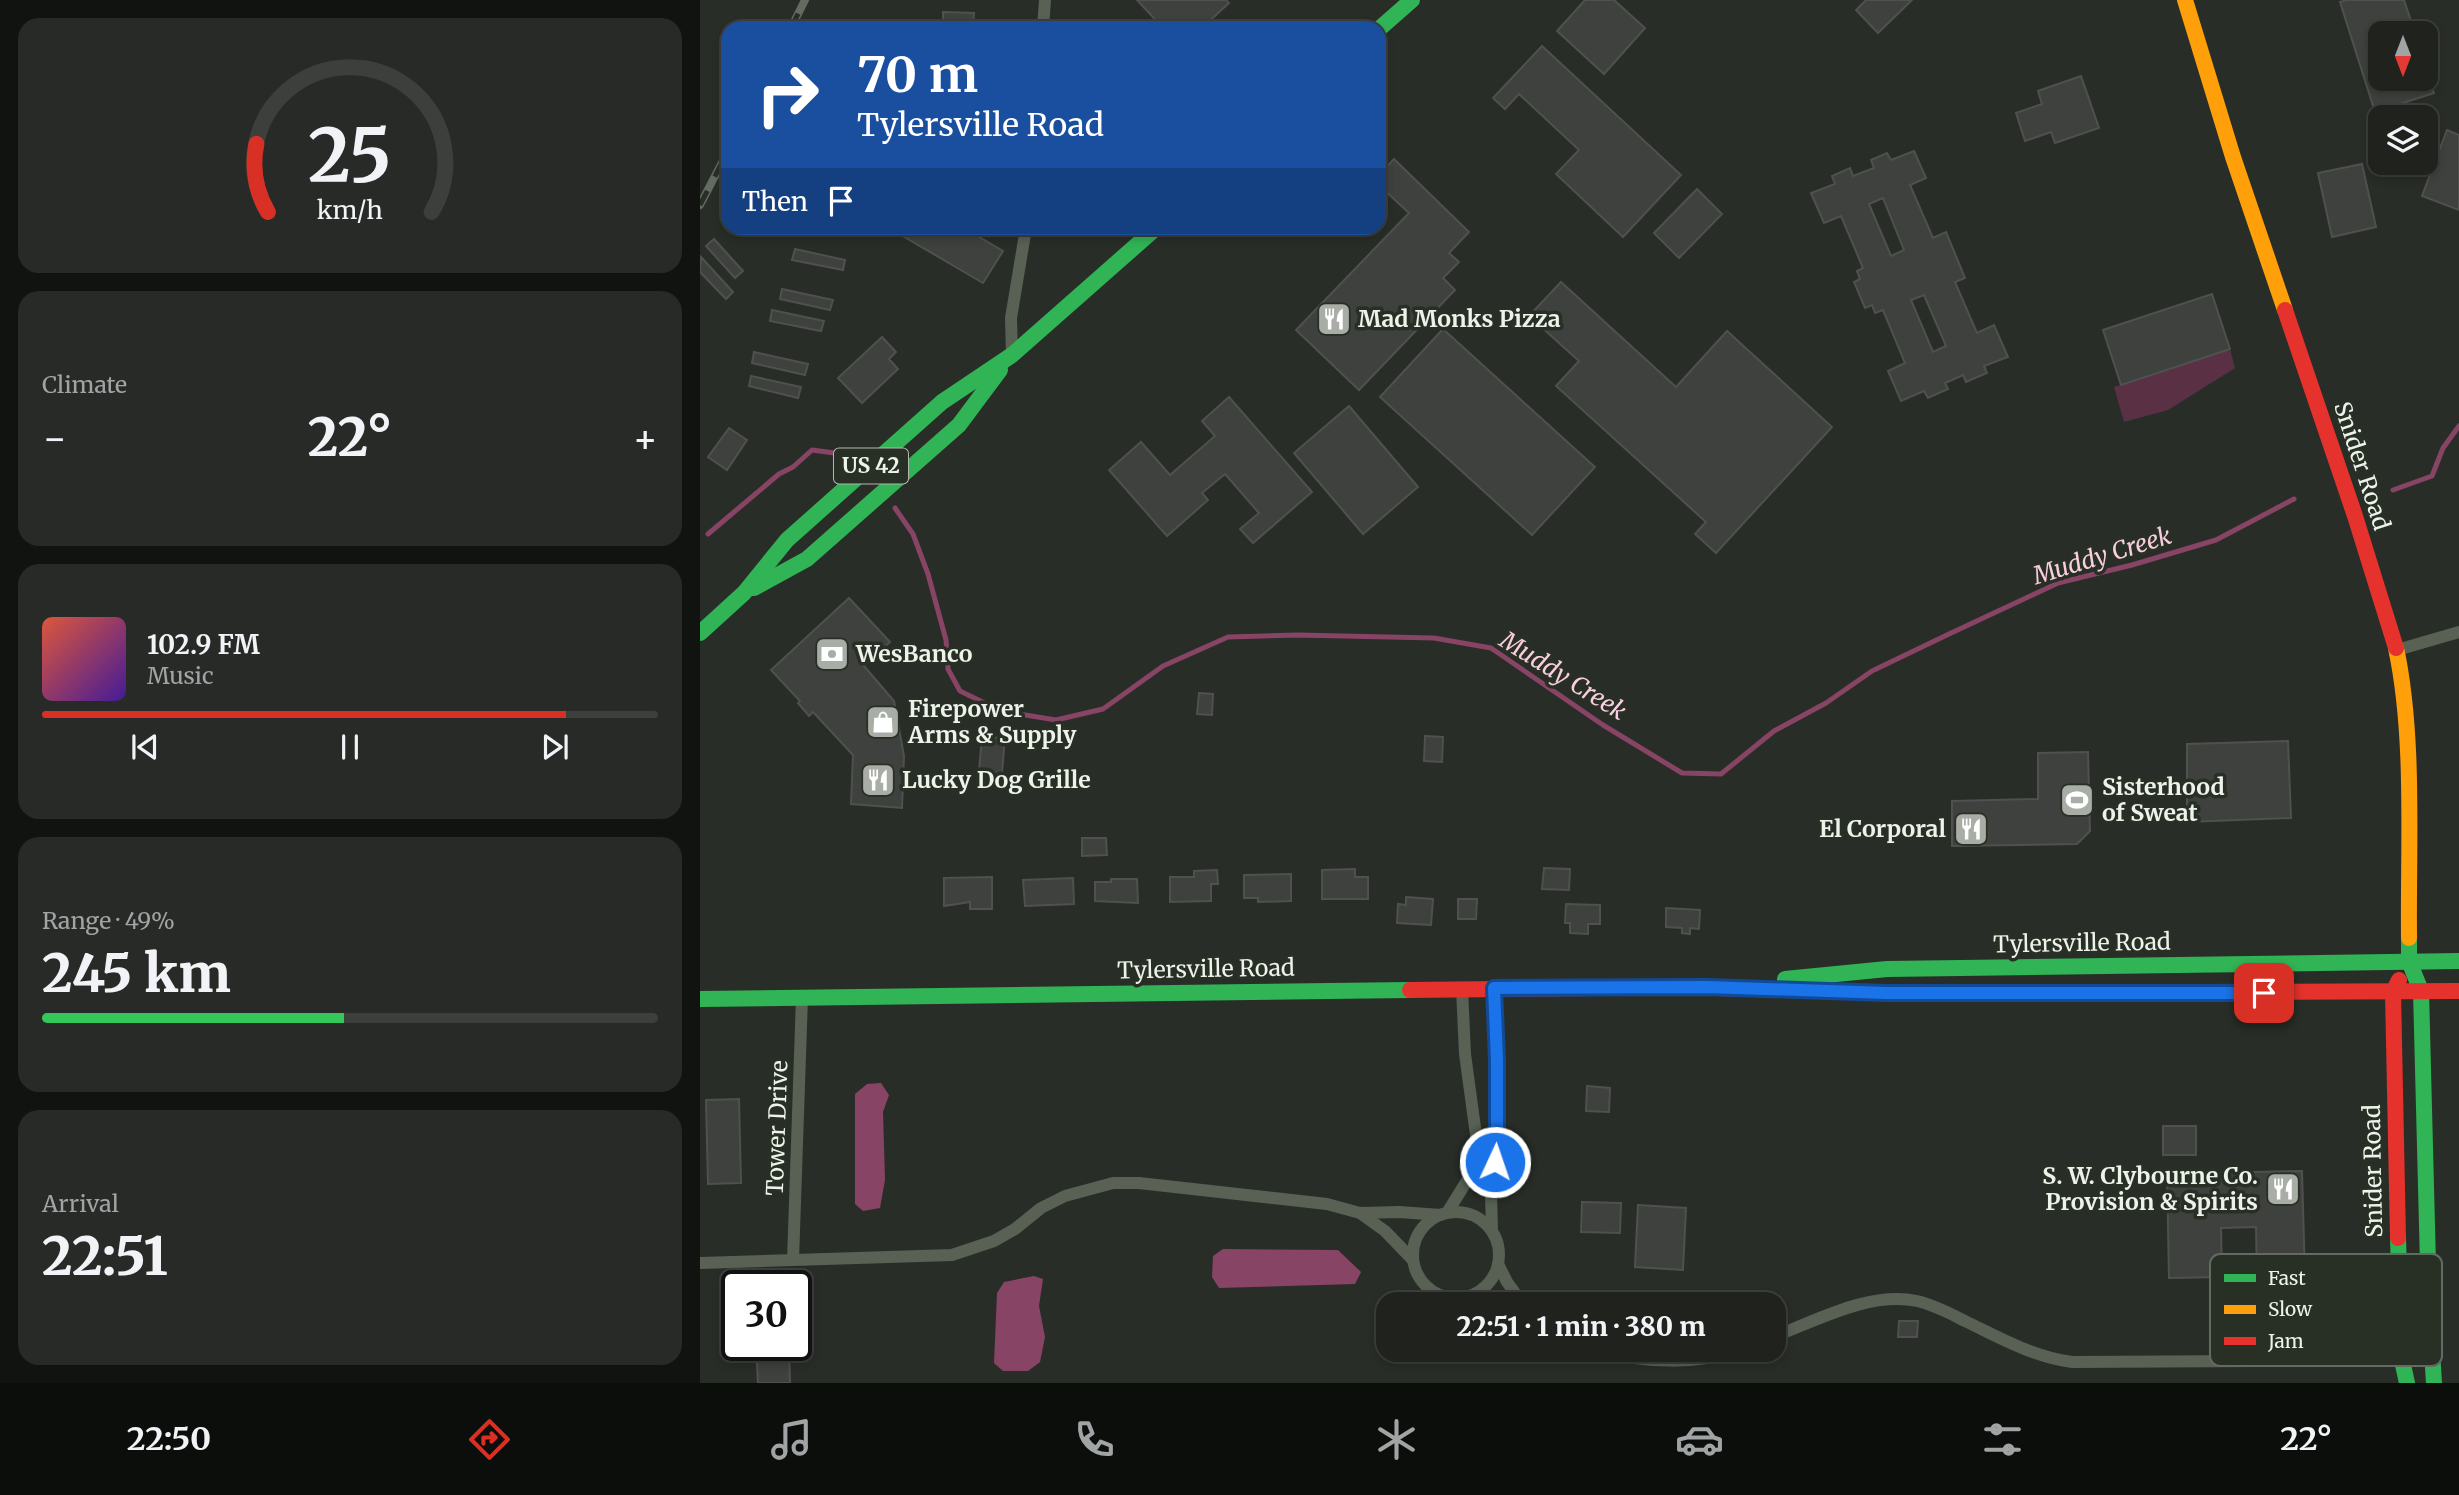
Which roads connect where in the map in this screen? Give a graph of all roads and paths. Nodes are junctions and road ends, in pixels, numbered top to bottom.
1 (1045, 0) edge
2 (1412, 0) edge
3 (2185, 0) edge
4 (1044, 21) edge
5 (1386, 23) edge
6 (1025, 235) edge
7 (1148, 235) edge
8 (1012, 355) junction
9 (744, 593) junction
10 (2459, 632) edge
11 (700, 633) edge
12 (2397, 650) junction
13 (2409, 961) junction
14 (2459, 961) edge
15 (1707, 987) junction
16 (1494, 988) junction
17 (1462, 989) junction
18 (2459, 991) edge
19 (2393, 992) junction
20 (2421, 992) junction
21 (802, 997) junction
22 (702, 1001) edge
23 (1360, 1213) junction
24 (1444, 1214) junction
25 (1492, 1231) junction
26 (2398, 1254) edge
27 (2428, 1254) edge
28 (793, 1261) junction
29 (1413, 1261) junction
30 (700, 1262) edge
31 (1498, 1264) junction
32 (1433, 1292) edge
33 (1476, 1292) edge
34 (1514, 1292) edge
35 (1786, 1333) edge
36 (2210, 1361) edge

1 - 4 street
2 - 5 main road
3 - 12 main road, Snider Road
6 - 8 street
7 - 8 main road, US 42
8 - 9 main road, US 42
8 - 9 main road, US 42
9 - 11 main road, US 42
10 - 12 street
12 - 13 main road, Snider Road
13 - 14 main road, Tylersville Road
13 - 15 main road, Tylersville Road
13 - 19 main road, Snider Road
13 - 20 main road, Snider Road
15 - 16 main road, Tylersville Road
15 - 19 main road, Tylersville Road
16 - 17 main road, Tylersville Road
16 - 25 street
17 - 21 main road, Tylersville Road
17 - 24 street
18 - 20 main road, Tylersville Road
19 - 20 main road, Tylersville Road
19 - 26 main road, Snider Road
20 - 27 main road, Snider Road
21 - 22 main road, Tylersville Road
21 - 28 street, Tower Drive
23 - 24 street
23 - 28 street
23 - 29 street
24 - 25 street
24 - 29 street
25 - 31 street
28 - 30 street
29 - 32 street
31 - 33 street
31 - 34 street
35 - 36 street

